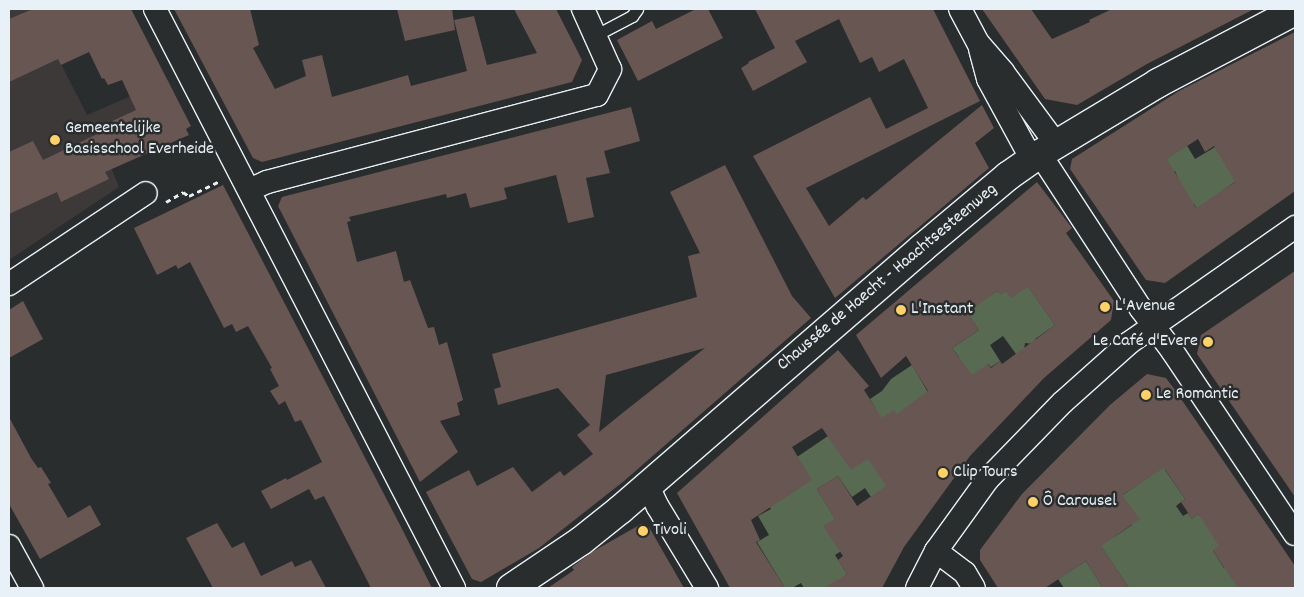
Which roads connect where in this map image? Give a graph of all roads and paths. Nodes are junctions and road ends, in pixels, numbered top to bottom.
1 (155, 9) edge
2 (583, 9) edge
3 (637, 9) edge
4 (960, 9) edge
5 (1295, 11) edge
6 (596, 35) junction
7 (1042, 153) junction
8 (227, 177) dead end
9 (249, 190) junction
10 (146, 193) joint
11 (1295, 227) edge
12 (9, 284) edge
13 (1154, 327) junction
14 (648, 486) junction
15 (1295, 534) edge
16 (9, 546) edge
17 (936, 551) junction
18 (32, 588) edge
19 (454, 588) edge
20 (511, 588) edge
21 (707, 588) edge
22 (917, 588) edge
23 (974, 588) edge

1 - 9 street
2 - 6 street
3 - 6 lane
4 - 7 street
5 - 7 street, Chaussée de Haecht - Haachtsesteenweg
6 - 9 street
7 - 13 street
7 - 14 street, Chaussée de Haecht - Haachtsesteenweg
8 - 10 path
9 - 19 street
10 - 12 street
11 - 13 street
13 - 15 street
13 - 17 street
14 - 20 street, Chaussée de Haecht - Haachtsesteenweg
14 - 21 street
16 - 18 street
17 - 22 street
17 - 23 street

